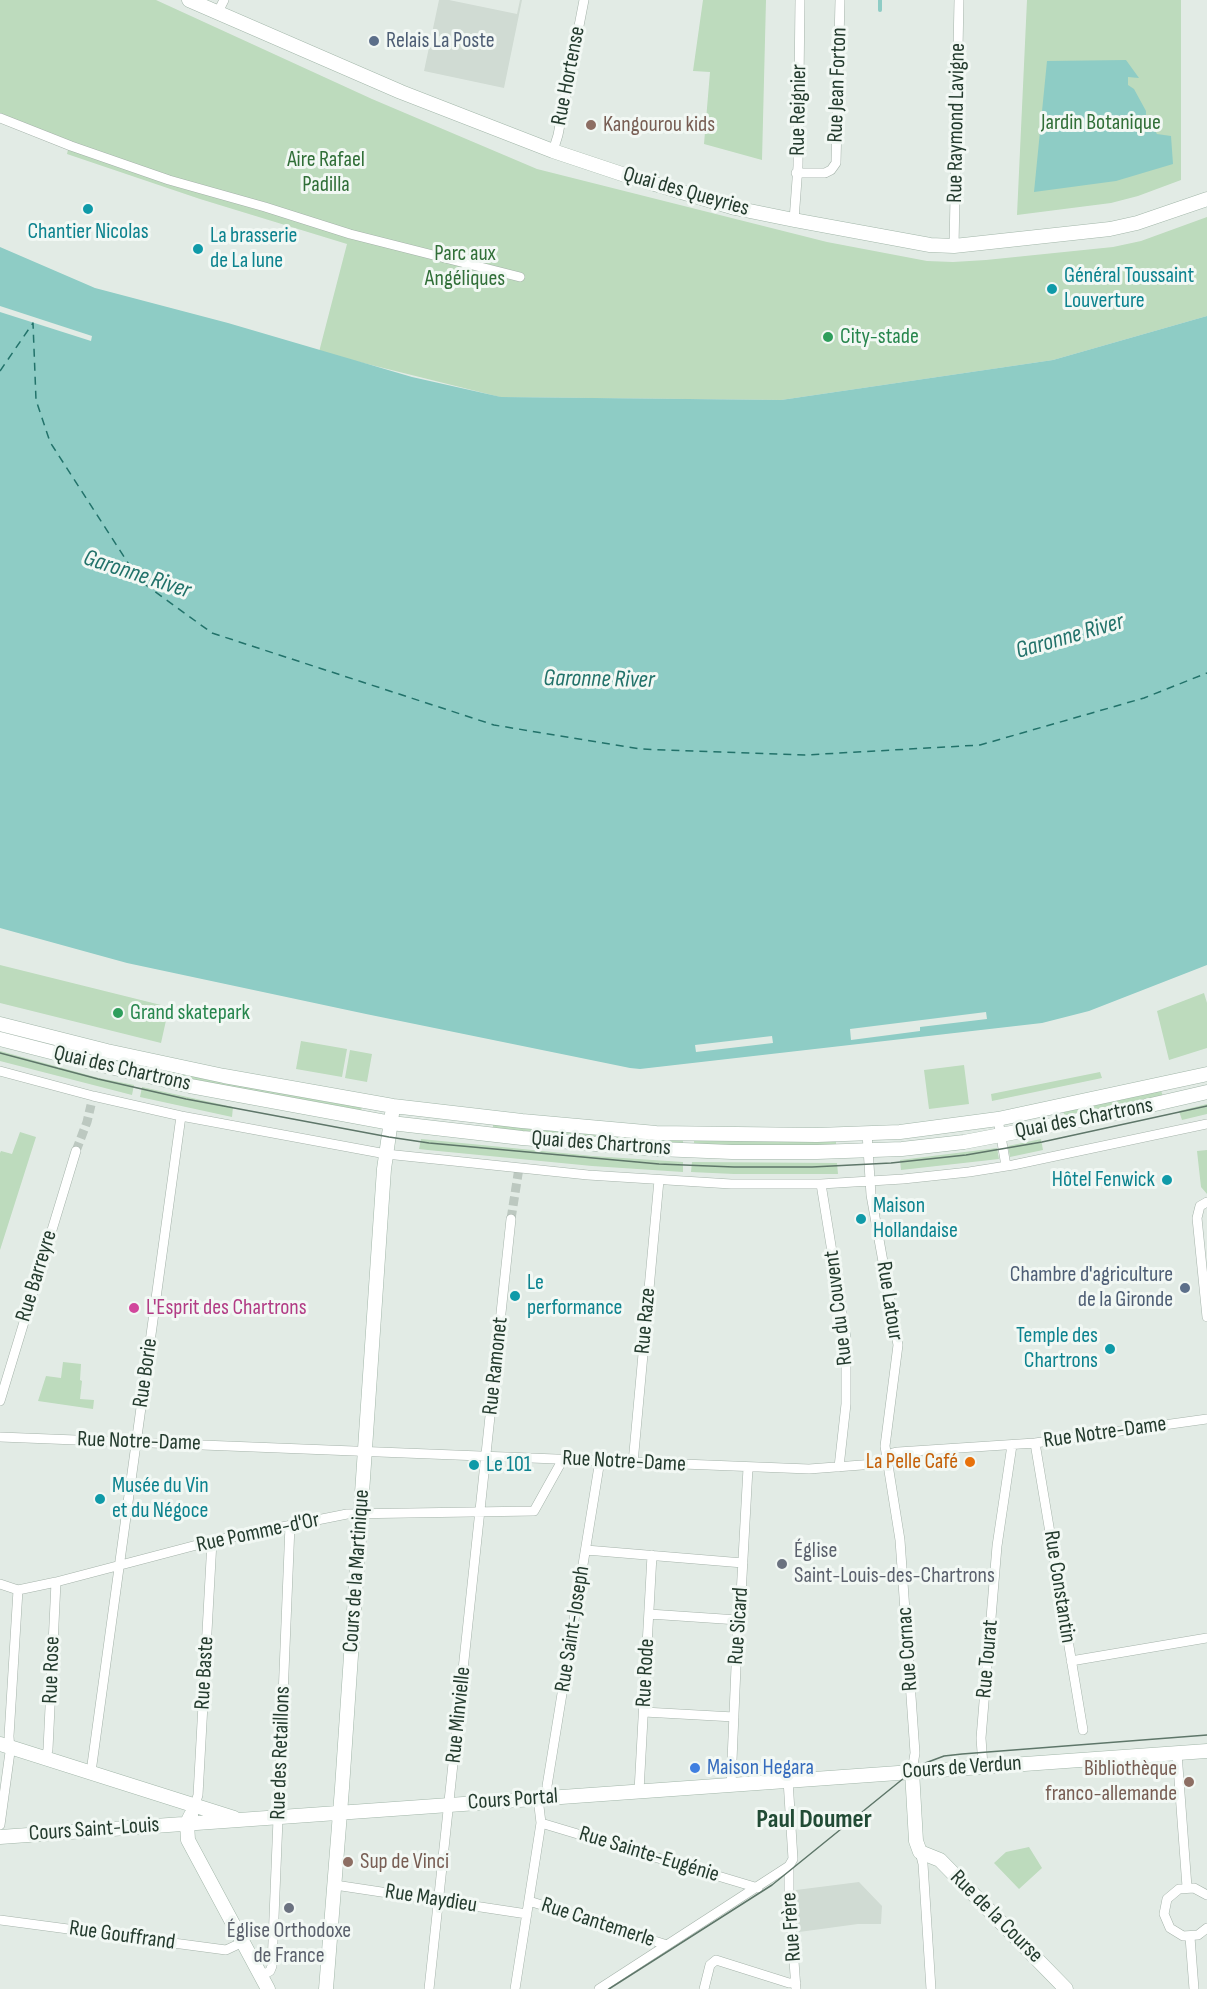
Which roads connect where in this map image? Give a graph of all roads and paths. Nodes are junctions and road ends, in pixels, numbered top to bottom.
1 (189, 0) edge
2 (584, 0) edge
3 (800, 0) edge
4 (840, 0) edge
5 (959, 0) edge
6 (221, 6) edge
7 (0, 118) edge
8 (553, 151) junction
9 (796, 173) junction
10 (1207, 199) edge
11 (794, 220) junction
12 (954, 246) junction
13 (520, 277) dead end
14 (0, 1024) edge
15 (0, 1039) edge
16 (0, 1071) edge
17 (1207, 1074) edge
18 (1207, 1092) edge
19 (393, 1106) junction
20 (182, 1116) junction
21 (998, 1119) junction
22 (391, 1123) junction
23 (1207, 1124) edge
24 (867, 1133) junction
25 (1001, 1135) junction
26 (868, 1150) junction
27 (76, 1151) tunnel mouth
28 (386, 1154) junction
29 (1006, 1166) junction
30 (659, 1180) junction
31 (870, 1181) junction
32 (821, 1184) junction
33 (1207, 1202) edge
34 (512, 1220) tunnel mouth
35 (1207, 1317) edge
36 (3, 1377) edge
37 (0, 1401) edge
38 (1207, 1419) edge
39 (0, 1437) edge
40 (136, 1442) junction
41 (1035, 1443) junction
42 (1011, 1445) junction
43 (365, 1451) junction
44 (487, 1456) junction
45 (887, 1456) junction
46 (563, 1459) junction
47 (600, 1460) junction
48 (633, 1463) junction
49 (839, 1467) junction
50 (748, 1468) junction
51 (481, 1512) junction
52 (360, 1514) junction
53 (290, 1525) junction
54 (212, 1541) junction
55 (586, 1550) junction
56 (652, 1556) junction
57 (743, 1563) junction
58 (119, 1566) junction
59 (56, 1582) junction
60 (0, 1584) edge
61 (18, 1590) junction
62 (649, 1614) junction
63 (738, 1620) junction
64 (1207, 1638) edge
65 (1071, 1661) junction
66 (644, 1712) junction
67 (734, 1718) junction
68 (1083, 1730) dead end
69 (4, 1745) edge
70 (1207, 1751) edge
71 (1177, 1753) junction
72 (46, 1758) junction
73 (983, 1766) junction
74 (912, 1771) junction
75 (91, 1772) junction
76 (788, 1780) junction
77 (731, 1784) junction
78 (639, 1791) junction
79 (543, 1798) junction
80 (195, 1805) junction
81 (449, 1805) junction
82 (340, 1813) junction
83 (279, 1817) junction
84 (239, 1820) junction
85 (187, 1823) junction
86 (541, 1823) junction
87 (0, 1825) edge
88 (0, 1837) edge
89 (920, 1851) junction
90 (789, 1866) junction
91 (335, 1885) junction
92 (1187, 1887) junction
93 (758, 1888) junction
94 (1207, 1895) edge
95 (439, 1900) junction
96 (529, 1901) junction
97 (527, 1914) junction
98 (0, 1920) edge
99 (1207, 1928) edge
100 (1191, 1937) junction
101 (243, 1942) junction
102 (667, 1946) junction
103 (261, 1976) junction
104 (796, 1986) edge
105 (268, 1989) edge
106 (326, 1989) edge
107 (429, 1989) edge
108 (515, 1989) edge
109 (599, 1989) edge
110 (704, 1989) edge
111 (931, 1989) edge
112 (1066, 1989) edge
113 (1194, 1989) edge

1 - 6 main road, Quai des Queyries
2 - 8 street, Rue Hortense
3 - 9 street, Rue Reignier
4 - 9 street, Rue Jean Forton
5 - 12 street, Rue Raymond Lavigne
6 - 8 main road, Quai des Queyries
7 - 13 street
8 - 11 main road, Quai des Queyries
9 - 11 street, Rue Reignier
10 - 12 main road, Quai des Queyries
11 - 12 main road, Quai des Queyries
14 - 19 main road, Quai des Chartrons
15 - 22 main road, Quai des Chartrons
16 - 20 street, Quai des Chartrons
17 - 21 main road, Quai des Chartrons
18 - 25 main road, Quai des Chartrons
19 - 22 main road, Cours de la Martinique
19 - 24 main road, Quai des Chartrons
20 - 28 street, Quai des Chartrons
20 - 40 street, Rue Borie
21 - 24 main road, Quai des Chartrons
21 - 25 street
22 - 26 main road, Quai des Chartrons
22 - 28 main road, Cours de la Martinique
23 - 29 street, Quai des Chartrons
24 - 26 street, Rue Latour
25 - 26 main road, Quai des Chartrons
25 - 29 street
26 - 31 street, Rue Latour
27 - 36 street, Rue Barreyre
28 - 30 street, Quai des Chartrons
28 - 43 main road, Cours de la Martinique
29 - 31 street, Quai des Chartrons
30 - 32 street, Quai des Chartrons
30 - 48 street, Rue Raze
31 - 32 street, Quai des Chartrons
31 - 45 street, Rue Latour
32 - 49 street, Rue du Couvent
33 - 35 street
34 - 44 street, Rue Ramonet
36 - 37 street, Rue Barreyre
38 - 41 street, Rue Notre-Dame
39 - 40 street, Rue Notre-Dame
40 - 43 street, Rue Notre-Dame
40 - 58 street, Rue Borie
41 - 42 street, Rue Notre-Dame
41 - 65 street, Rue Constantin
42 - 45 street, Rue Notre-Dame
42 - 73 street, Rue Tourat
43 - 44 street, Rue Notre-Dame
43 - 52 main road, Cours de la Martinique
44 - 46 street, Rue Notre-Dame
44 - 51 street, Rue Ramonet
45 - 49 street, Rue Notre-Dame
45 - 74 street, Rue Cornac
46 - 47 street, Rue Notre-Dame
46 - 51 street, Rue Pomme-d'Or
47 - 48 street, Rue Notre-Dame
47 - 55 street, Rue Saint-Joseph
48 - 50 street, Rue Notre-Dame
49 - 50 street, Rue Notre-Dame
50 - 57 street, Rue Sicard
51 - 52 street, Rue Pomme-d'Or
51 - 81 street, Rue Minvielle
52 - 53 street, Rue Pomme-d'Or
52 - 82 main road, Cours de la Martinique
53 - 54 street, Rue Pomme-d'Or
53 - 83 street, Rue des Retaillons
54 - 58 street, Rue Pomme-d'Or
54 - 80 street, Rue Baste
55 - 56 street
55 - 79 street, Rue Saint-Joseph
56 - 57 street
56 - 62 street, Rue Rode
57 - 63 street, Rue Sicard
58 - 59 street, Rue Pomme-d'Or
58 - 75 street, Rue Borie
59 - 61 street, Rue Pomme-d'Or
59 - 72 street, Rue Rose
60 - 61 street
61 - 69 street
62 - 63 street
62 - 66 street, Rue Rode
63 - 67 street, Rue Sicard
64 - 65 street
65 - 68 street, Rue Constantin
66 - 67 street
66 - 78 street, Rue Rode
67 - 77 street, Rue Sicard
69 - 72 main road, Cours Portal
69 - 87 street
70 - 71 main road, Cours de Verdun
71 - 73 main road, Cours de Verdun
71 - 92 street
72 - 75 main road, Cours Portal
73 - 74 main road, Cours de Verdun
74 - 76 main road, Cours de Verdun
74 - 89 main road
75 - 80 main road, Cours Portal
76 - 77 main road, Cours Portal
76 - 90 street, Rue Frère
77 - 78 main road, Cours Portal
78 - 79 main road, Cours Portal
79 - 81 main road, Cours Portal
79 - 86 street, Rue Saint-Joseph
80 - 84 main road, Cours Portal
80 - 85 main road
81 - 82 main road, Cours Portal
81 - 95 street, Rue Minvielle
82 - 83 main road, Cours Portal
82 - 91 main road, Cours de la Martinique
83 - 84 main road, Cours Portal
83 - 103 street, Rue des Retaillons
84 - 85 main road, Cours Portal
85 - 88 main road, Cours Saint-Louis
85 - 101 main road
86 - 93 street, Rue Sainte-Eugénie
86 - 96 street, Rue Saint-Joseph
89 - 111 street
89 - 112 main road, Rue de la Course
90 - 93 street
90 - 104 street, Rue Frère
91 - 95 street, Rue Maydieu
91 - 106 main road, Cours de la Martinique
92 - 94 street
92 - 100 street
93 - 102 street
95 - 97 street, Rue Maydieu
95 - 107 street, Rue Minvielle
96 - 97 street, Rue Saint-Joseph
96 - 102 street, Rue Cantemerle
97 - 108 street, Rue Saint-Joseph
98 - 101 street, Rue Gouffrand
99 - 100 street
100 - 113 street
101 - 103 main road
102 - 109 street
103 - 105 main road
104 - 110 street

